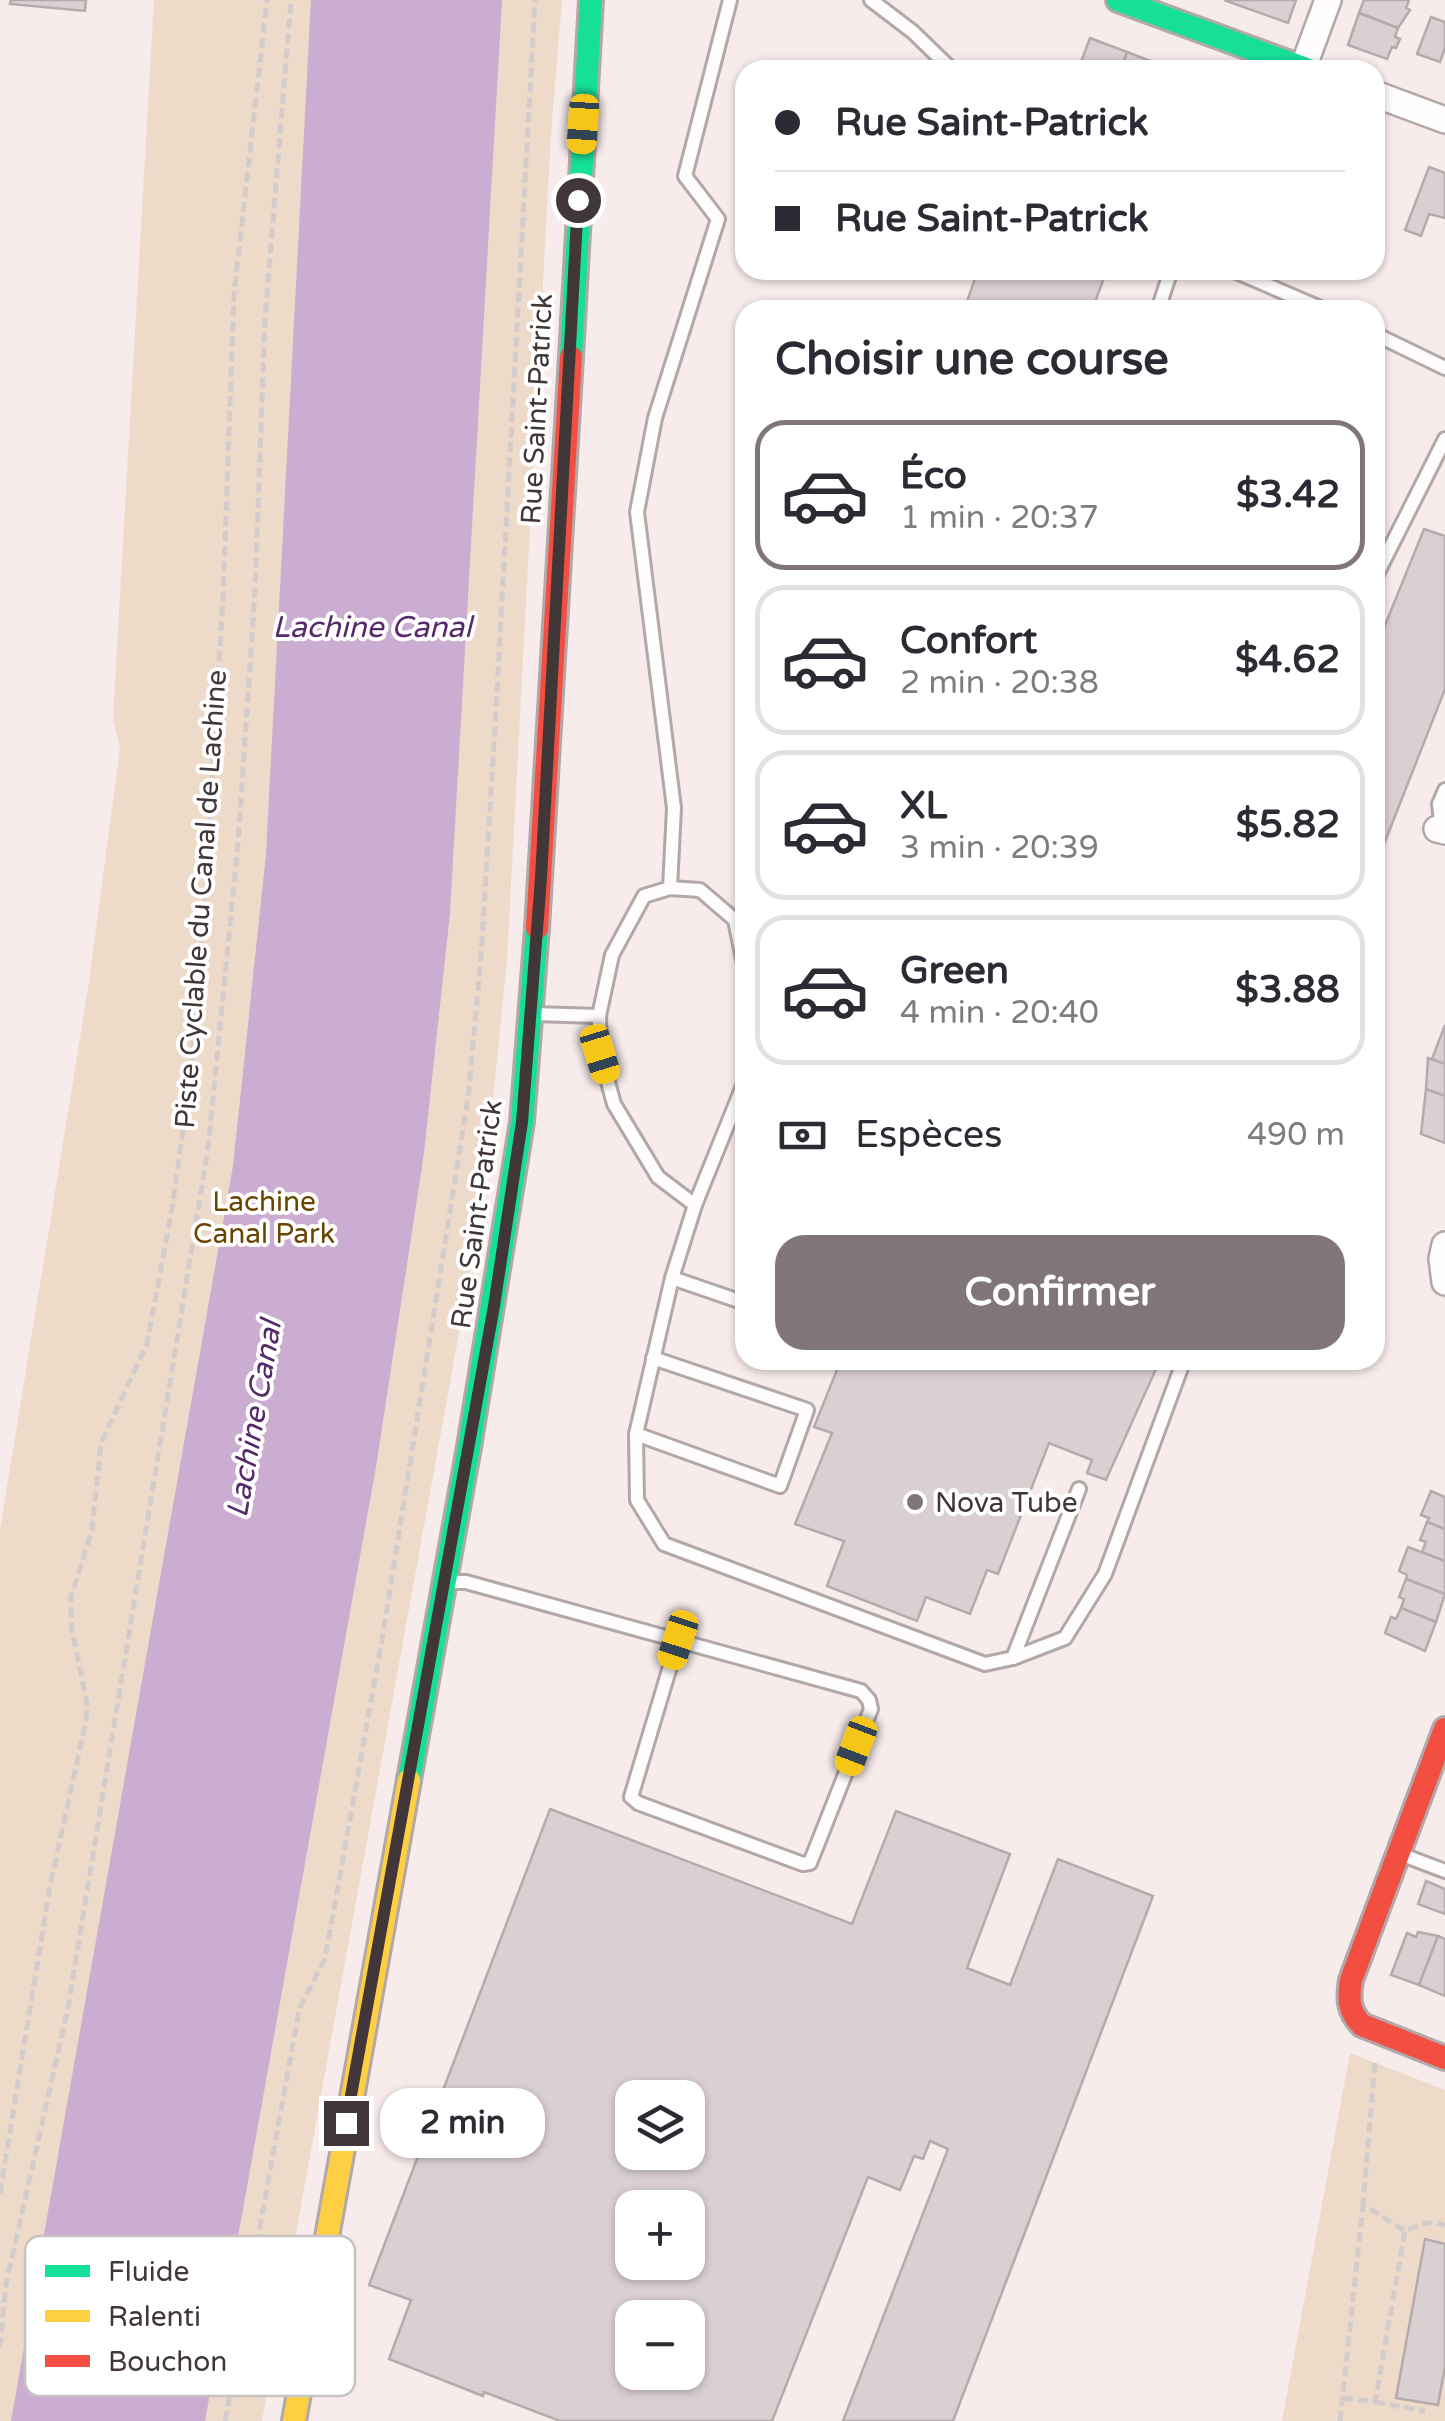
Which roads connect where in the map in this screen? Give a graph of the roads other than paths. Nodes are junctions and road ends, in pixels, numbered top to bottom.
1 (592, 0) edge
2 (730, 0) edge
3 (870, 0) edge
4 (1118, 0) edge
5 (1328, 0) edge
6 (942, 60) edge
7 (1281, 60) edge
8 (1309, 60) edge
9 (1385, 98) edge
10 (1445, 120) edge
11 (1256, 280) edge
12 (1302, 300) edge
13 (1385, 339) edge
14 (1445, 368) edge
15 (1445, 439) edge
16 (1385, 558) edge
17 (1445, 790) edge
18 (1441, 830) edge
19 (670, 888) junction
20 (735, 920) edge
21 (532, 1014) junction
22 (600, 1016) junction
23 (735, 1106) edge
24 (695, 1205) junction
25 (1445, 1244) edge
26 (672, 1278) junction
27 (1445, 1282) edge
28 (735, 1300) edge
29 (653, 1358) junction
30 (1180, 1370) edge
31 (636, 1434) junction
32 (1079, 1489) dead end
33 (444, 1582) junction
34 (678, 1640) junction
35 (1013, 1658) junction
36 (1445, 1729) edge
37 (1398, 1853) junction
38 (1445, 1871) edge
39 (1445, 2058) edge
40 (327, 2236) edge
41 (298, 2396) edge
42 (294, 2421) edge

1 - 21 main road, Rue Saint-Patrick
2 - 19 lane
3 - 6 lane
4 - 7 main road
5 - 8 street
9 - 10 street
11 - 12 lane
13 - 14 lane
15 - 16 lane
17 - 18 lane
19 - 20 lane
19 - 22 lane
21 - 22 lane
21 - 33 main road, Rue Saint-Patrick
22 - 24 lane
23 - 24 lane
24 - 26 lane
25 - 27 street
26 - 28 lane
26 - 29 lane
29 - 31 lane
29 - 31 lane
30 - 35 lane
31 - 35 lane
32 - 35 lane
33 - 34 lane
33 - 40 main road, Rue Saint-Patrick
34 - 34 lane
36 - 37 main road
37 - 38 lane
37 - 39 main road
41 - 42 main road, Rue Saint-Patrick

